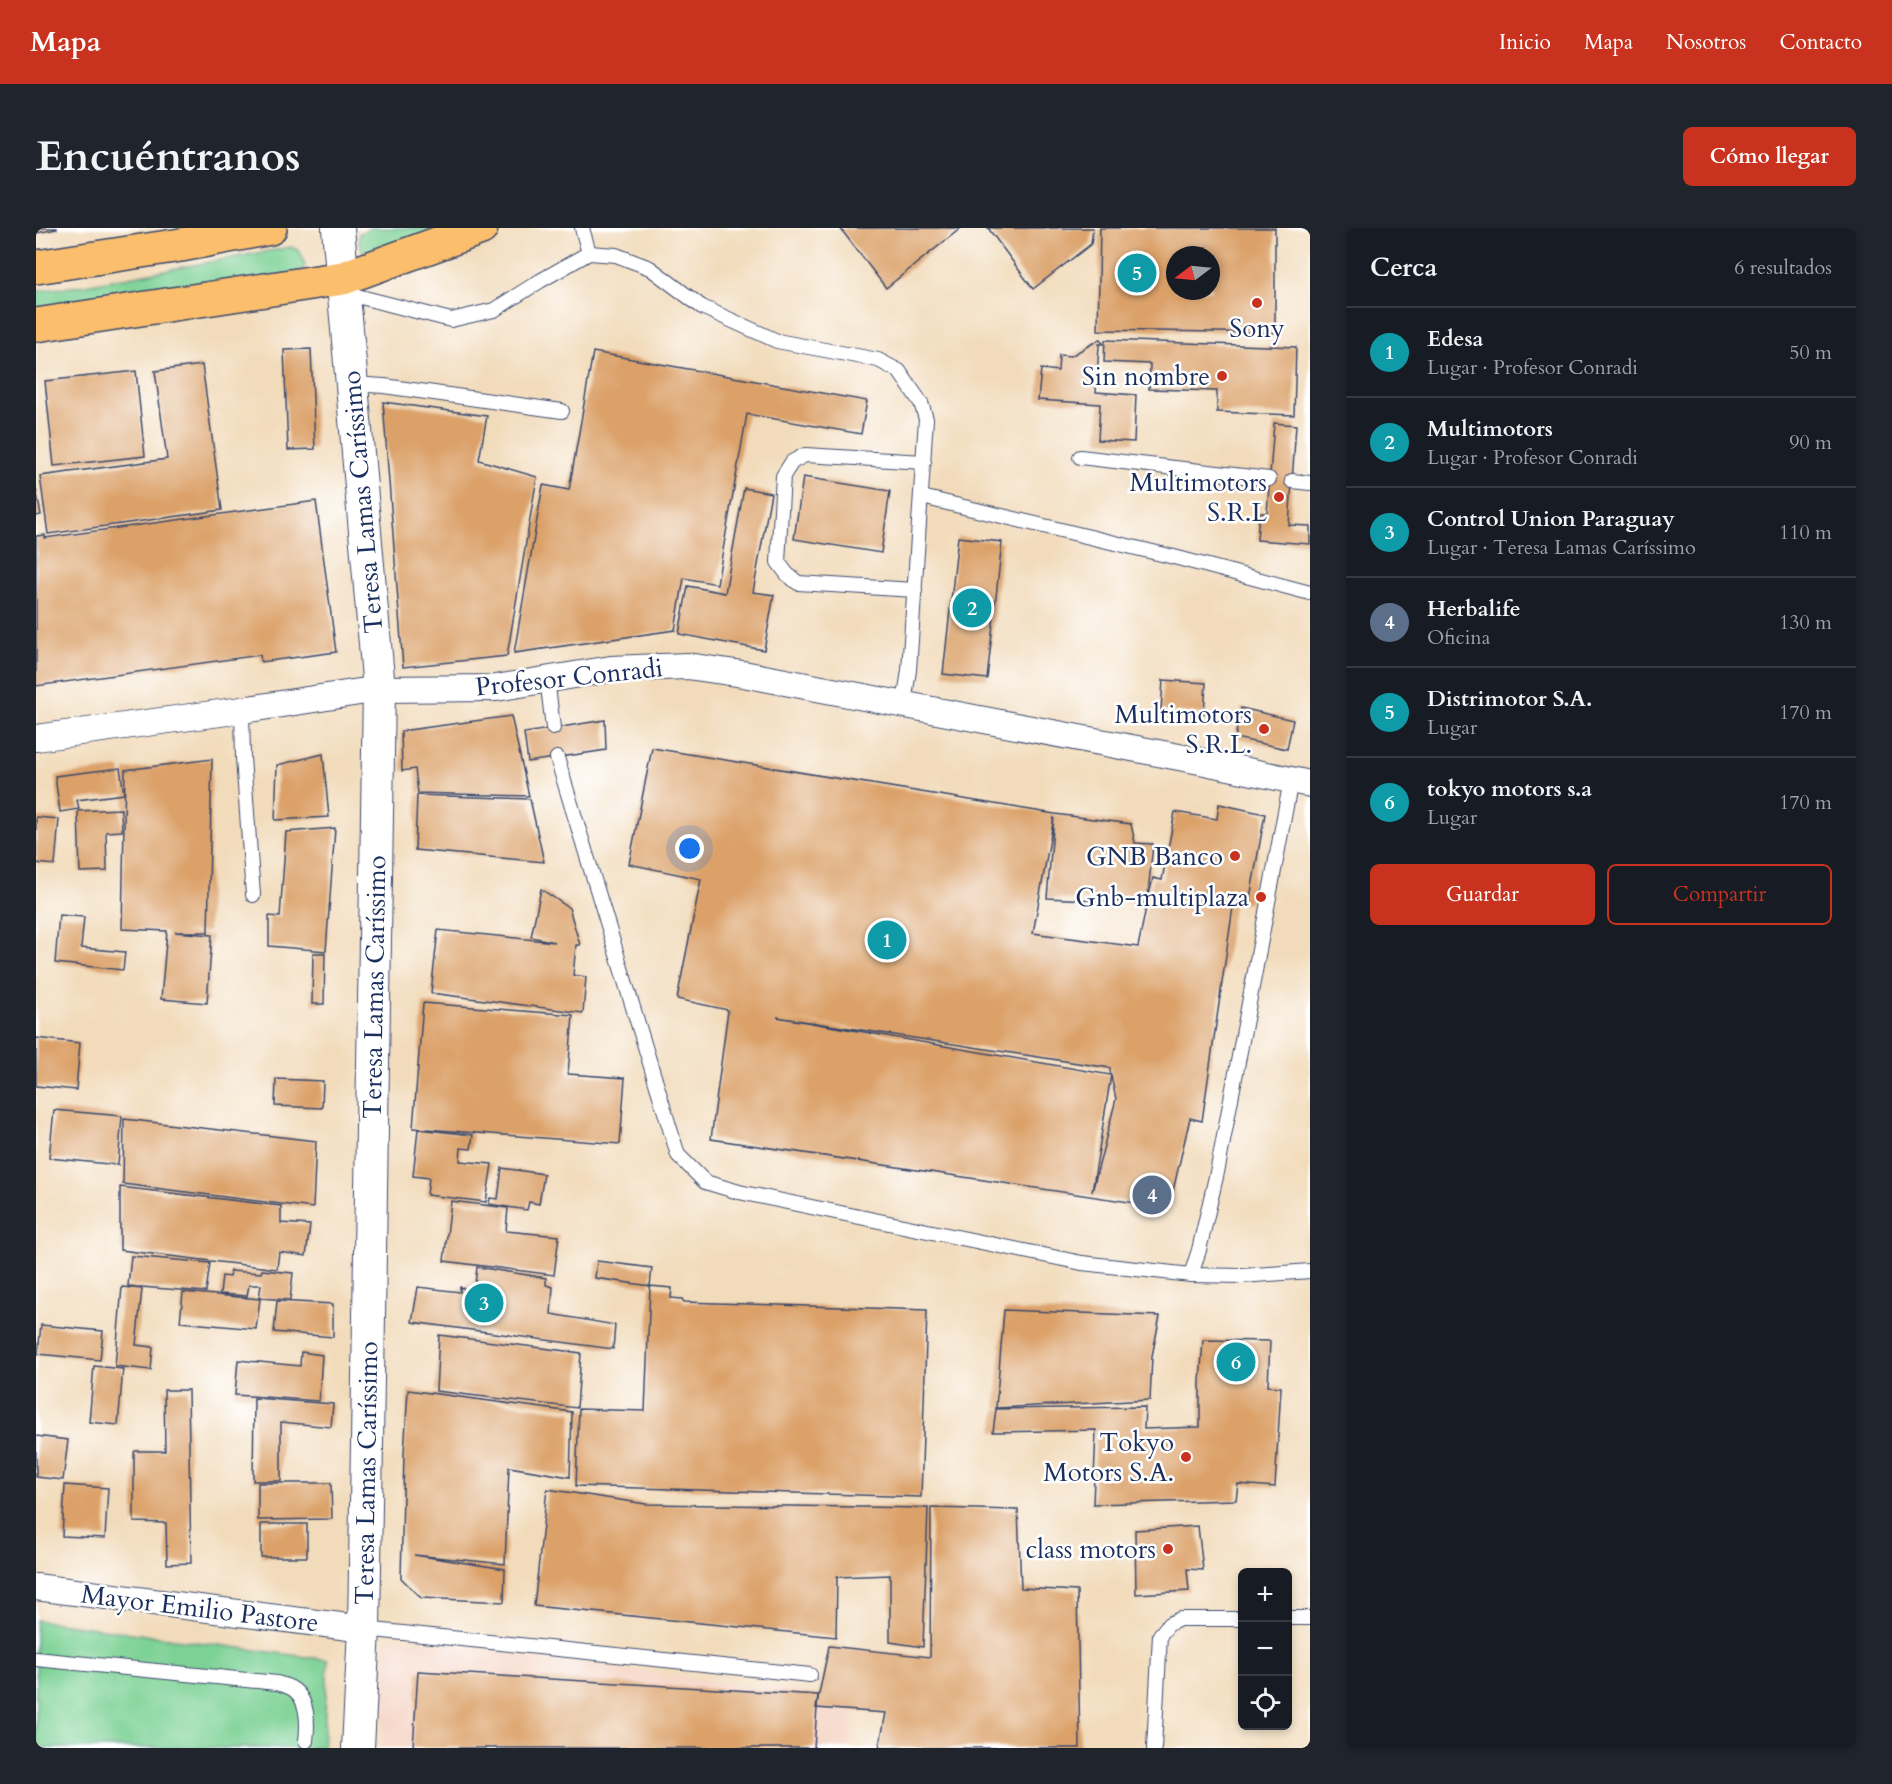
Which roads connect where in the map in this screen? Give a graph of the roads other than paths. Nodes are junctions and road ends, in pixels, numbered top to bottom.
1 (270, 228) edge
2 (338, 228) edge
3 (481, 228) edge
4 (582, 228) edge
5 (589, 253) junction
6 (36, 267) edge
7 (344, 286) junction
8 (36, 326) edge
9 (352, 384) junction
10 (562, 411) dead end
11 (1080, 457) dead end
12 (924, 462) junction
13 (1269, 479) dead end
14 (1292, 481) dead end
15 (1310, 483) edge
16 (922, 497) junction
17 (915, 590) junction
18 (1310, 593) edge
19 (547, 678) junction
20 (379, 689) junction
21 (904, 704) junction
22 (242, 710) junction
23 (553, 728) dead end
24 (36, 738) edge
25 (557, 758) dead end
26 (1300, 782) edge
27 (253, 896) dead end
28 (1310, 1271) edge
29 (1191, 1275) junction
30 (36, 1587) edge
31 (1292, 1618) edge
32 (1310, 1618) edge
33 (1238, 1619) edge
34 (364, 1629) junction
35 (36, 1659) edge
36 (810, 1675) dead end
37 (306, 1741) dead end
38 (358, 1748) edge
39 (1154, 1748) edge

1 - 6 main road
2 - 7 street, Teresa Lamas Caríssimo
3 - 7 main road
4 - 5 lane
5 - 7 lane
5 - 12 lane
7 - 8 main road
7 - 9 street, Teresa Lamas Caríssimo
9 - 10 lane
9 - 20 street, Teresa Lamas Caríssimo
11 - 13 lane
12 - 16 lane
12 - 17 lane
14 - 15 lane
16 - 17 lane
16 - 18 lane
17 - 21 lane
19 - 20 street, Profesor Conradi
19 - 21 street, Profesor Conradi
19 - 23 lane
20 - 22 street, Profesor Conradi
20 - 34 street, Teresa Lamas Caríssimo
21 - 26 street, Profesor Conradi
22 - 24 street, Profesor Conradi
22 - 27 lane
25 - 29 lane
26 - 29 lane
28 - 29 lane
30 - 34 street, Mayor Emilio Pastore
31 - 32 lane
33 - 39 lane
34 - 36 lane
34 - 38 street, Teresa Lamas Caríssimo
35 - 37 lane

